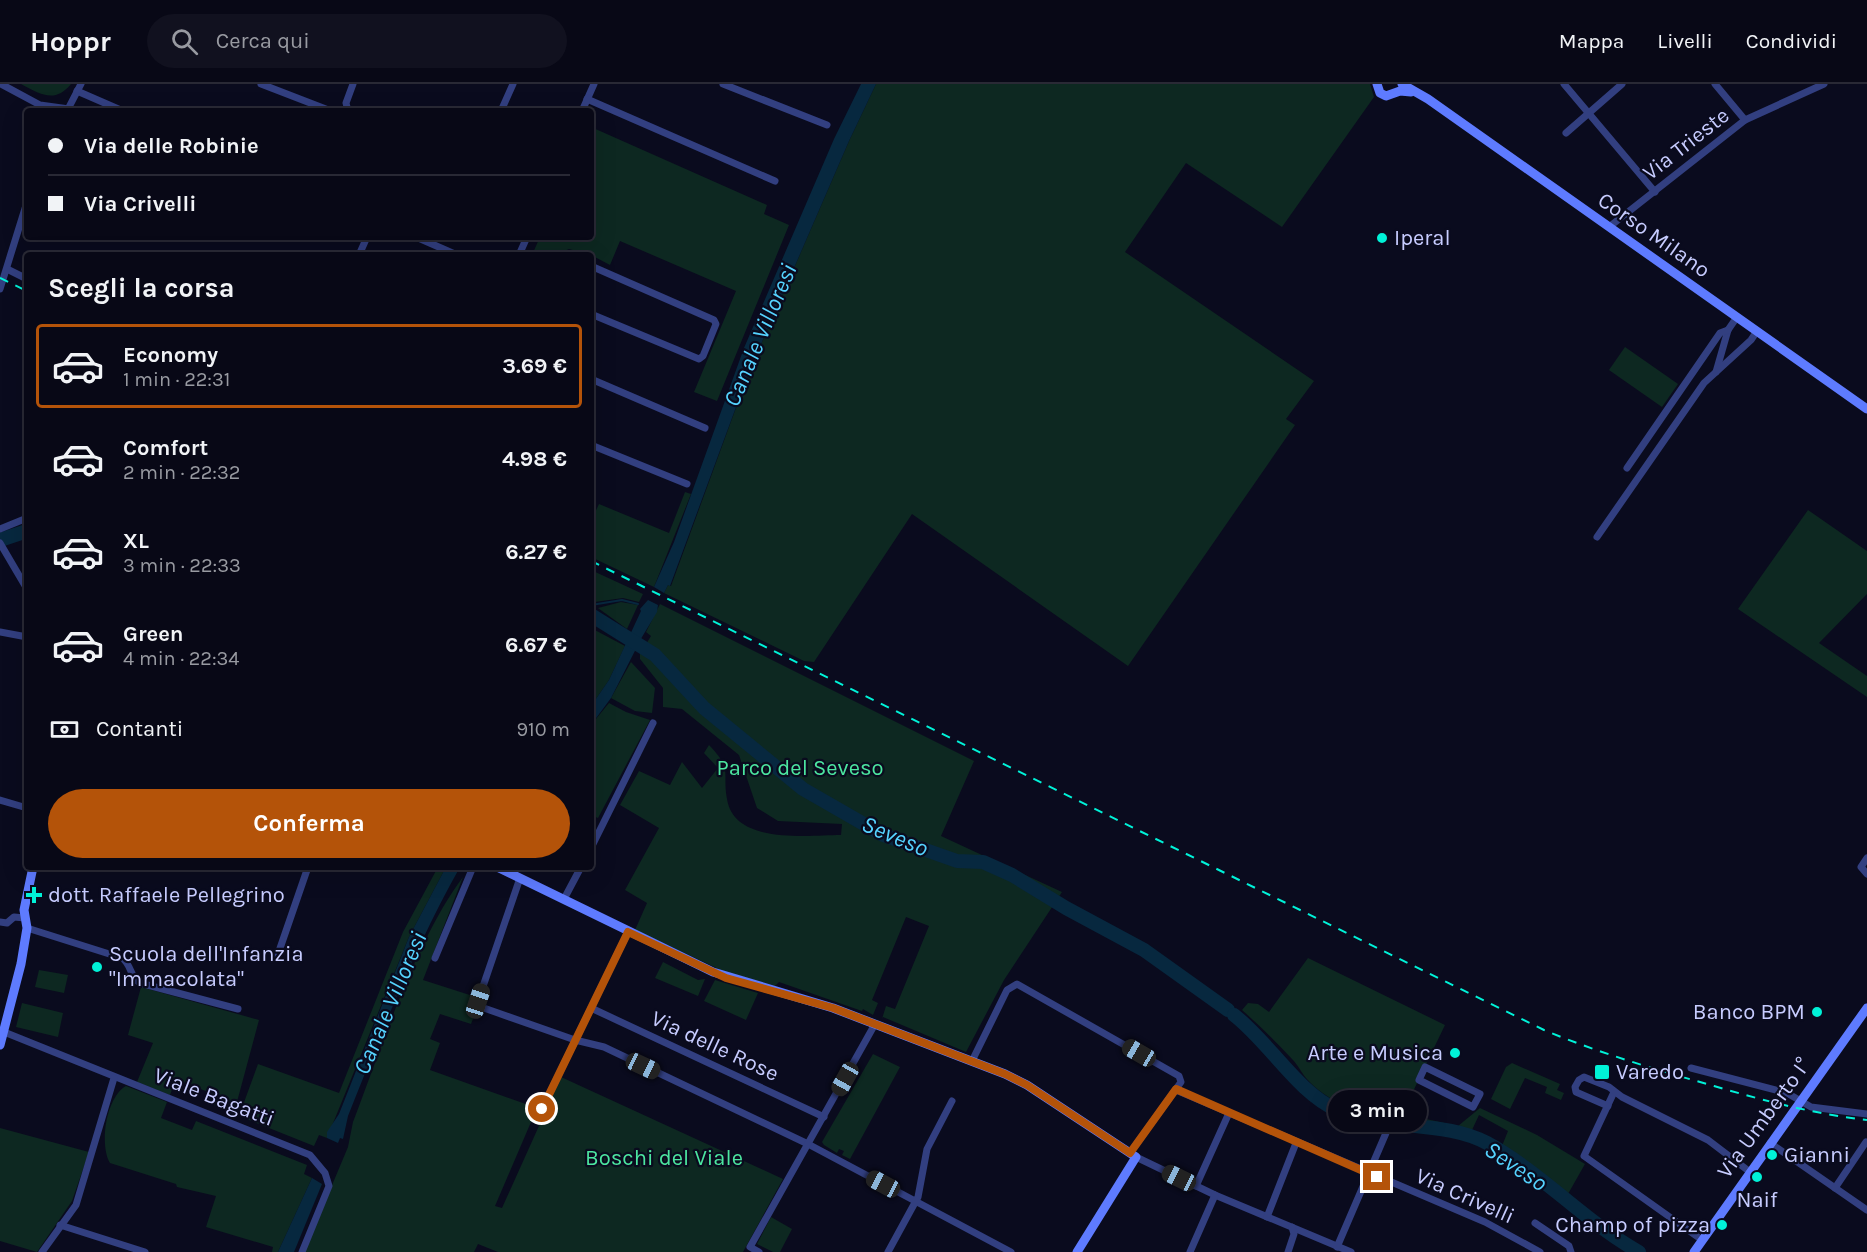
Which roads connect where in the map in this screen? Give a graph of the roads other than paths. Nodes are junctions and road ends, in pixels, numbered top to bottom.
1 (1, 84) edge
2 (261, 84) edge
3 (353, 84) edge
4 (513, 84) edge
5 (594, 84) edge
6 (723, 84) edge
7 (1377, 84) edge
8 (1563, 84) edge
9 (1622, 84) edge
10 (1715, 84) edge
11 (1824, 84) edge
12 (1399, 87) edge
13 (79, 88) edge
14 (587, 99) junction
15 (40, 105) junction
16 (44, 108) edge
17 (57, 108) edge
18 (69, 108) edge
19 (117, 108) edge
20 (323, 108) edge
21 (347, 108) edge
22 (502, 108) edge
23 (583, 108) edge
24 (1588, 113) junction
25 (1745, 120) junction
26 (827, 125) dead end
27 (1566, 133) dead end
28 (775, 181) dead end
29 (1655, 192) junction
30 (24, 212) edge
31 (1609, 228) junction
32 (421, 240) edge
33 (442, 252) edge
34 (594, 267) edge
35 (7, 269) junction
36 (24, 278) edge
37 (0, 289) edge
38 (594, 315) edge
39 (1737, 317) junction
40 (1728, 330) junction
41 (1757, 331) junction
42 (1716, 372) junction
43 (594, 380) edge
44 (1867, 409) edge
45 (705, 428) dead end
46 (594, 446) edge
47 (1627, 468) dead end
48 (687, 484) dead end
49 (24, 519) edge
50 (0, 529) edge
51 (1597, 537) dead end
52 (2, 546) edge
53 (24, 584) edge
54 (0, 632) edge
55 (24, 636) edge
56 (653, 723) dead end
57 (0, 800) edge
58 (24, 807) edge
59 (594, 842) edge
60 (1867, 858) edge
61 (32, 870) edge
62 (307, 870) edge
63 (472, 870) edge
64 (503, 870) edge
65 (579, 870) edge
66 (1867, 874) edge
67 (520, 878) junction
68 (564, 899) junction
69 (0, 922) edge
70 (26, 923) junction
71 (628, 932) junction
72 (277, 957) dead end
73 (435, 958) dead end
74 (591, 1008) junction
75 (238, 1009) dead end
76 (1865, 1014) edge
77 (876, 1024) junction
78 (4, 1032) junction
79 (575, 1040) junction
80 (0, 1045) edge
81 (972, 1061) junction
82 (1691, 1068) dead end
83 (114, 1078) junction
84 (1176, 1089) junction
85 (1614, 1092) junction
86 (1480, 1094) joint
87 (1800, 1100) junction
88 (952, 1101) dead end
89 (1608, 1106) junction
90 (542, 1109) dead end
91 (1228, 1113) junction
92 (1867, 1114) edge
93 (824, 1116) junction
94 (1386, 1133) dead end
95 (1866, 1142) edge
96 (1296, 1143) junction
97 (1770, 1143) junction
98 (808, 1144) junction
99 (1133, 1155) junction
100 (1750, 1172) junction
101 (1368, 1173) junction
102 (1196, 1186) junction
103 (1835, 1188) junction
104 (1215, 1195) junction
105 (916, 1201) junction
106 (1867, 1209) edge
107 (1267, 1217) junction
108 (1535, 1223) dead end
109 (60, 1225) junction
110 (1296, 1231) junction
111 (1702, 1240) junction
112 (1337, 1247) junction
113 (42, 1252) edge
114 (145, 1252) edge
115 (302, 1252) edge
116 (759, 1252) edge
117 (888, 1252) edge
118 (1011, 1252) edge
119 (1077, 1252) edge
120 (1190, 1252) edge
121 (1288, 1252) edge
122 (1351, 1252) edge
123 (1540, 1252) edge
124 (1571, 1252) edge
125 (1695, 1252) edge

1 - 15 street
2 - 20 street
3 - 21 street
4 - 22 street
5 - 14 street
6 - 26 street
7 - 12 street
8 - 24 street
9 - 24 street
10 - 25 street
11 - 25 street, Via Trieste
12 - 31 street, Corso Milano
13 - 18 street
13 - 19 street
14 - 23 street
14 - 28 street
15 - 16 street
15 - 17 street
24 - 27 street
24 - 29 street
25 - 29 street, Via Trieste
29 - 31 street, Via Trieste
30 - 35 street
31 - 39 street, Corso Milano
32 - 33 street
34 - 38 street
35 - 36 street
35 - 37 street
39 - 40 street
39 - 41 street, Corso Milano
40 - 42 street
40 - 47 street
41 - 42 street
41 - 44 street, Corso Milano
42 - 51 street
43 - 45 street
46 - 48 street
49 - 50 street
52 - 53 street
54 - 55 street
56 - 59 street
57 - 58 street
60 - 66 street
61 - 70 street
62 - 72 street
63 - 73 street
64 - 67 street
65 - 68 street
67 - 68 street
67 - 79 street
68 - 71 street
69 - 70 street
70 - 75 street
70 - 78 street
71 - 74 street
71 - 77 street
74 - 79 street
74 - 93 street, Via delle Rose
76 - 87 street, Via Umberto I°
77 - 81 street
77 - 93 street
78 - 80 street
78 - 83 street, Viale Bagatti
79 - 90 street
79 - 98 street
81 - 84 street
81 - 99 street
82 - 87 street
83 - 109 street
83 - 115 street, Viale Bagatti
84 - 91 street, Via Crivelli
84 - 99 street
85 - 89 street
85 - 89 street
85 - 100 street
86 - 86 street
87 - 92 street
87 - 97 street, Via Umberto I°
88 - 105 street
89 - 111 street
91 - 96 street, Via Crivelli
91 - 102 street
93 - 98 street
94 - 101 street
95 - 103 street
96 - 101 street, Via Crivelli
96 - 107 street
97 - 100 street, Via Umberto I°
97 - 103 street
98 - 105 street
98 - 116 street
99 - 102 street
99 - 119 street
100 - 111 street, Via Umberto I°
101 - 112 street
101 - 123 street, Via Crivelli
102 - 104 street
103 - 106 street
104 - 107 street
104 - 120 street
105 - 117 street
105 - 118 street
107 - 110 street
108 - 124 street
109 - 113 street
109 - 114 street
110 - 112 street
110 - 121 street
111 - 125 street, Via Umberto I°
112 - 122 street

